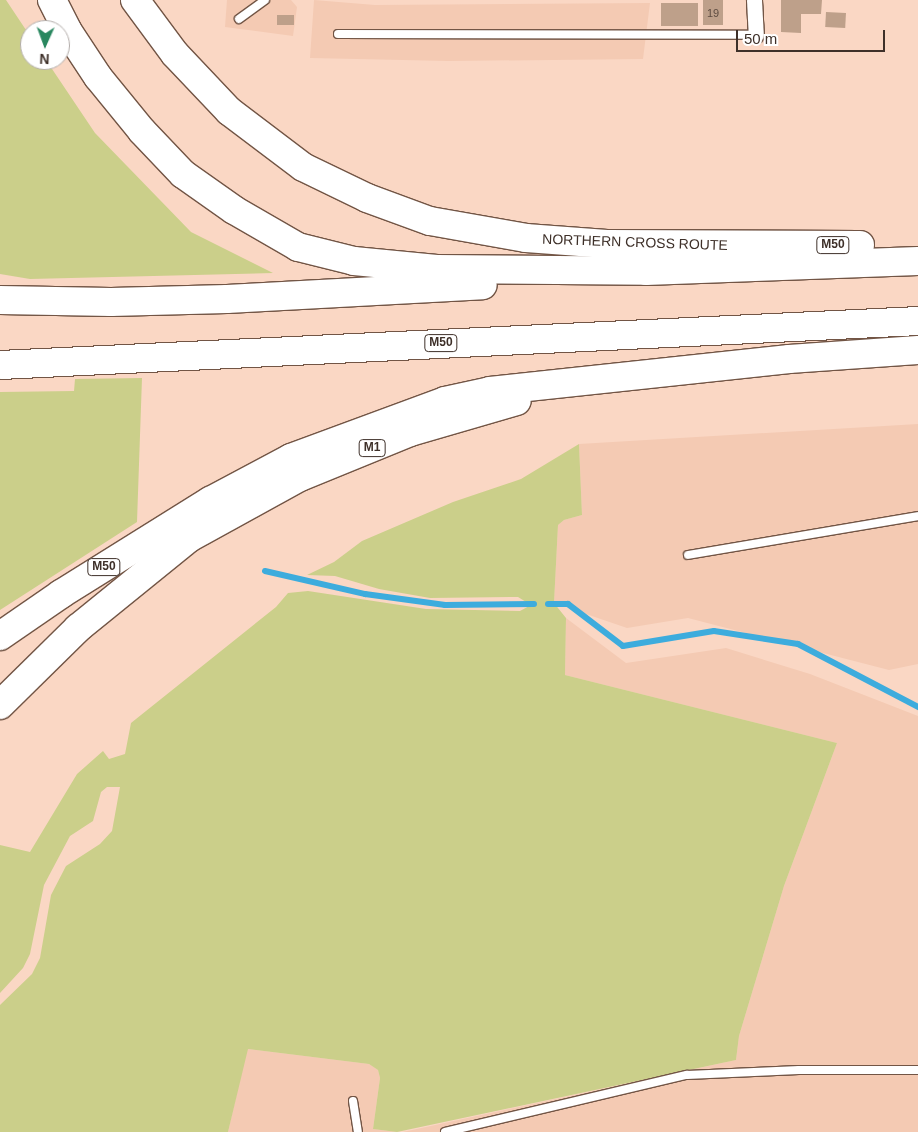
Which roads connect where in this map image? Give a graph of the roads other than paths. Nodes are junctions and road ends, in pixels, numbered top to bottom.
1 (52, 0) edge
2 (135, 0) edge
3 (265, 0) edge
4 (754, 0) edge
5 (239, 19) dead end
6 (338, 34) dead end
7 (756, 35) joint
8 (918, 246) edge
9 (918, 261) edge
10 (646, 271) junction
11 (0, 300) edge
12 (918, 321) edge
13 (918, 350) edge
14 (0, 365) edge
15 (566, 385) junction
16 (918, 516) edge
17 (688, 555) dead end
18 (0, 636) edge
19 (0, 705) edge
20 (918, 1070) edge
21 (354, 1101) dead end
22 (358, 1132) edge
23 (445, 1132) edge

1 - 10 highway
2 - 8 highway, NORTHERN CROSS ROUTE / M50
3 - 5 lane
4 - 7 street
6 - 7 lane
9 - 10 highway, M50
10 - 11 highway, M50
12 - 14 highway, M50
13 - 15 highway, M50
15 - 18 highway, M50
15 - 19 highway, M1
16 - 17 lane
20 - 23 lane
21 - 22 lane

